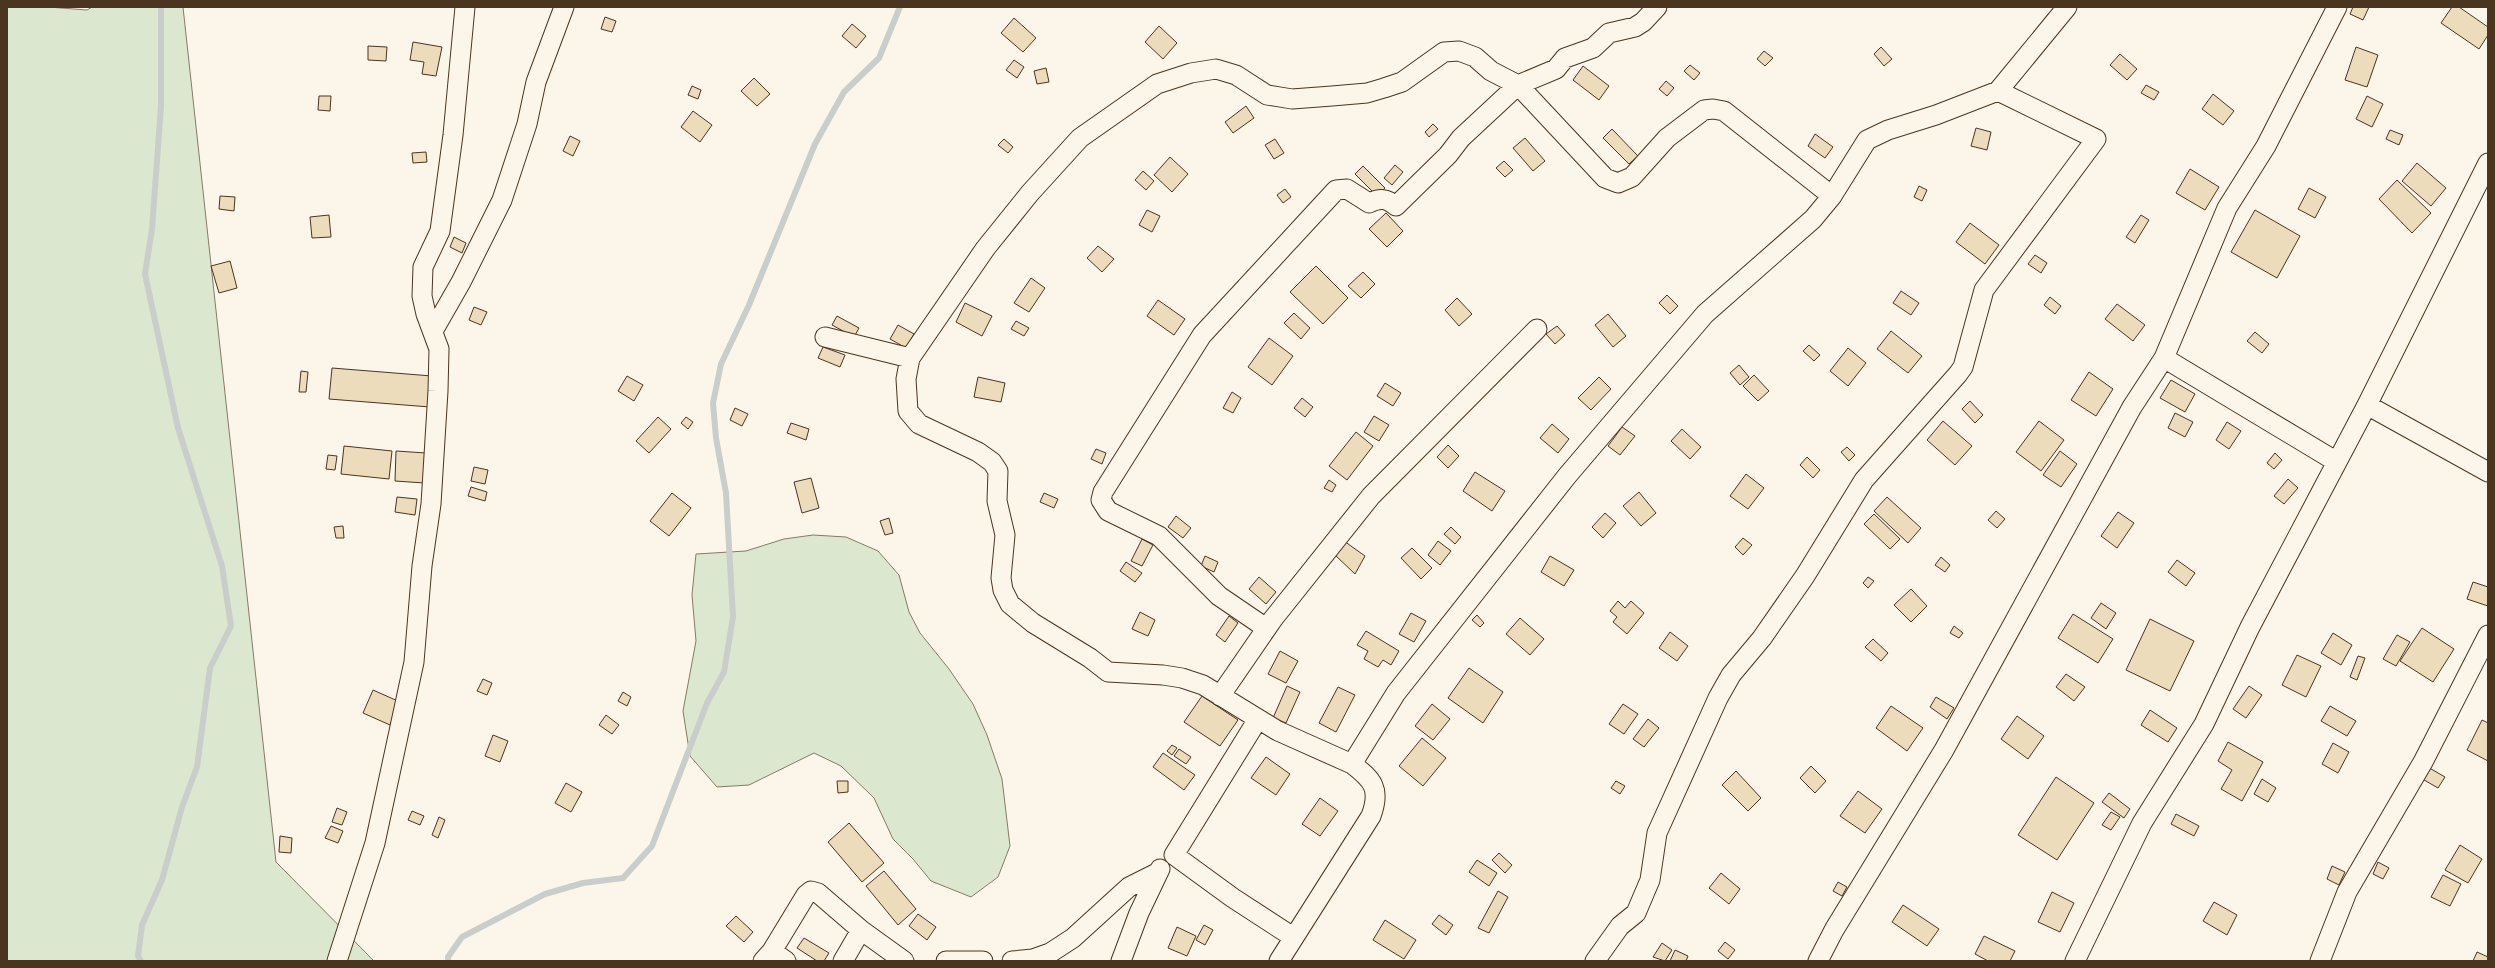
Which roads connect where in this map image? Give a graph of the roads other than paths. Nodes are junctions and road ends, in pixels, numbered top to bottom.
1 (465, 7) edge
2 (564, 7) edge
3 (1657, 7) edge
4 (2067, 7) edge
5 (2337, 7) edge
6 (1518, 85) junction
7 (1998, 91) junction
8 (2488, 163) edge
9 (1832, 196) junction
10 (1538, 329) dead end
11 (433, 331) junction
12 (825, 337) dead end
13 (910, 358) junction
14 (2164, 358) junction
15 (2367, 405) junction
16 (2337, 462) junction
17 (2488, 472) edge
18 (1266, 628) junction
19 (2488, 635) edge
20 (1220, 696) junction
21 (1258, 719) junction
22 (1352, 764) junction
23 (1174, 855) junction
24 (1158, 873) junction
25 (861, 930) junction
26 (1293, 937) junction
27 (774, 958) edge
28 (337, 961) edge
29 (843, 961) edge
30 (904, 961) edge
31 (946, 961) edge
32 (983, 961) edge
33 (1012, 961) edge
34 (1121, 961) edge
35 (1279, 961) edge
36 (1595, 961) edge
37 (1818, 961) edge
38 (2075, 961) edge
39 (2320, 961) edge

1 - 11 street
2 - 11 street
3 - 6 street
4 - 7 street
5 - 14 street
6 - 9 street
6 - 13 street
6 - 18 street
7 - 9 street
7 - 36 street
8 - 15 street
9 - 22 street
10 - 18 street
11 - 28 street
12 - 13 street
13 - 20 street
14 - 16 street
14 - 37 street
15 - 16 street
15 - 17 street
16 - 38 street
18 - 20 street
19 - 39 street
20 - 21 street
21 - 22 street
21 - 23 street
22 - 26 street
23 - 24 street
23 - 26 street
24 - 33 street
24 - 34 street
25 - 27 street
25 - 29 street
25 - 30 street
26 - 35 street
31 - 32 street

